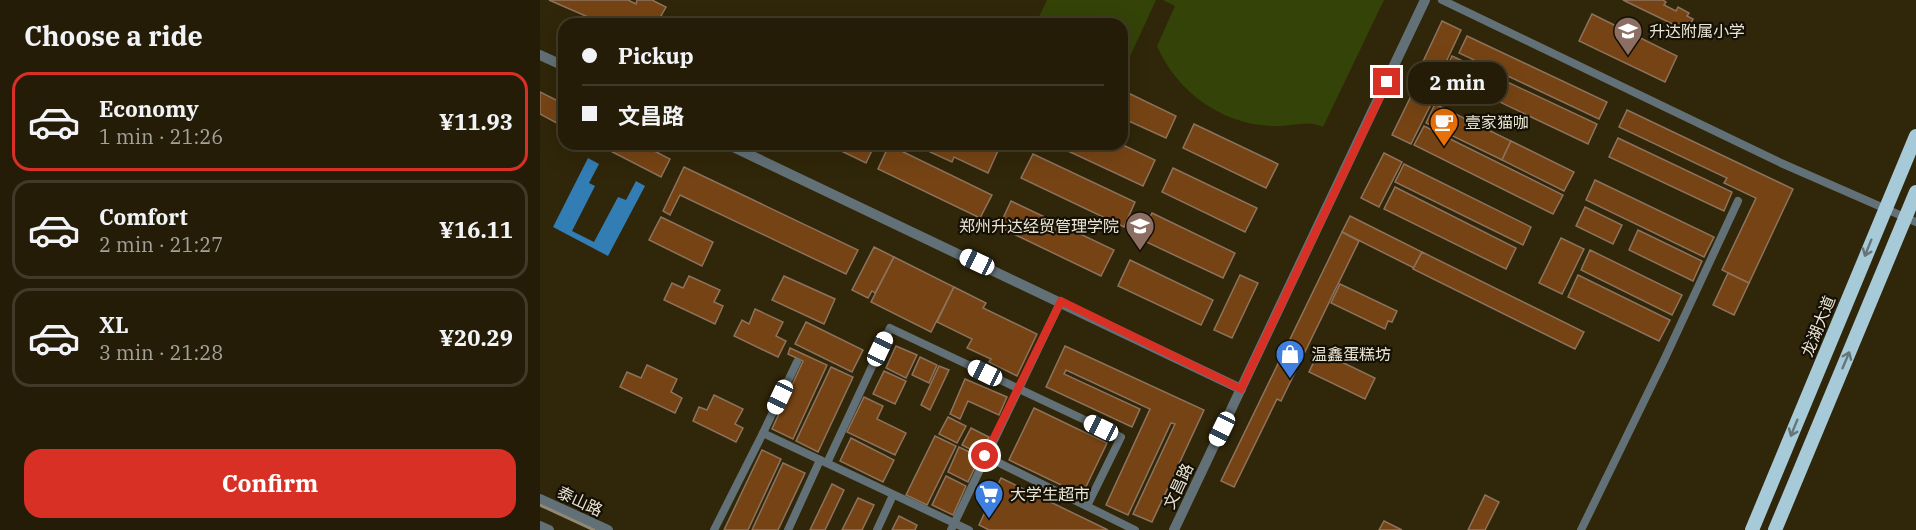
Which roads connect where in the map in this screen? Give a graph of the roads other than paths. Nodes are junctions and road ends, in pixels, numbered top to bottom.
1 (1425, 0) edge
2 (1442, 0) edge
3 (540, 55) edge
4 (558, 63) edge
5 (1916, 136) edge
6 (740, 150) edge
7 (1916, 192) edge
8 (1738, 201) dead end
9 (1884, 209) junction
10 (1911, 220) edge
11 (1061, 301) junction
12 (797, 362) dead end
13 (1019, 389) junction
14 (1241, 389) junction
15 (763, 433) junction
16 (985, 456) junction
17 (823, 461) junction
18 (893, 495) junction
19 (540, 499) edge
20 (1087, 506) junction
21 (540, 526) edge
22 (952, 526) edge
23 (549, 530) edge
24 (608, 530) edge
25 (714, 530) edge
26 (788, 530) edge
27 (877, 530) edge
28 (969, 530) edge
29 (1135, 530) edge
30 (1174, 530) edge
31 (1581, 530) edge
32 (1752, 530) edge
33 (1775, 530) edge

1 - 14 street, 文昌路
2 - 9 street
3 - 4 street
5 - 9 highway, 龙湖大道
6 - 11 street
7 - 10 highway
8 - 31 street
9 - 10 street
9 -> 32 highway, 龙湖大道
33 -> 10 highway
11 - 13 street
11 - 14 street
12 - 15 street
13 - 16 street
13 - 17 street
13 - 20 street
14 - 30 street, 文昌路
15 - 17 street
15 - 25 street
16 - 20 street
16 - 22 street
17 - 18 street
17 - 26 street
18 - 22 street
18 - 27 street
19 - 24 street, 泰山路
20 - 29 street
21 - 23 street
22 - 28 street

